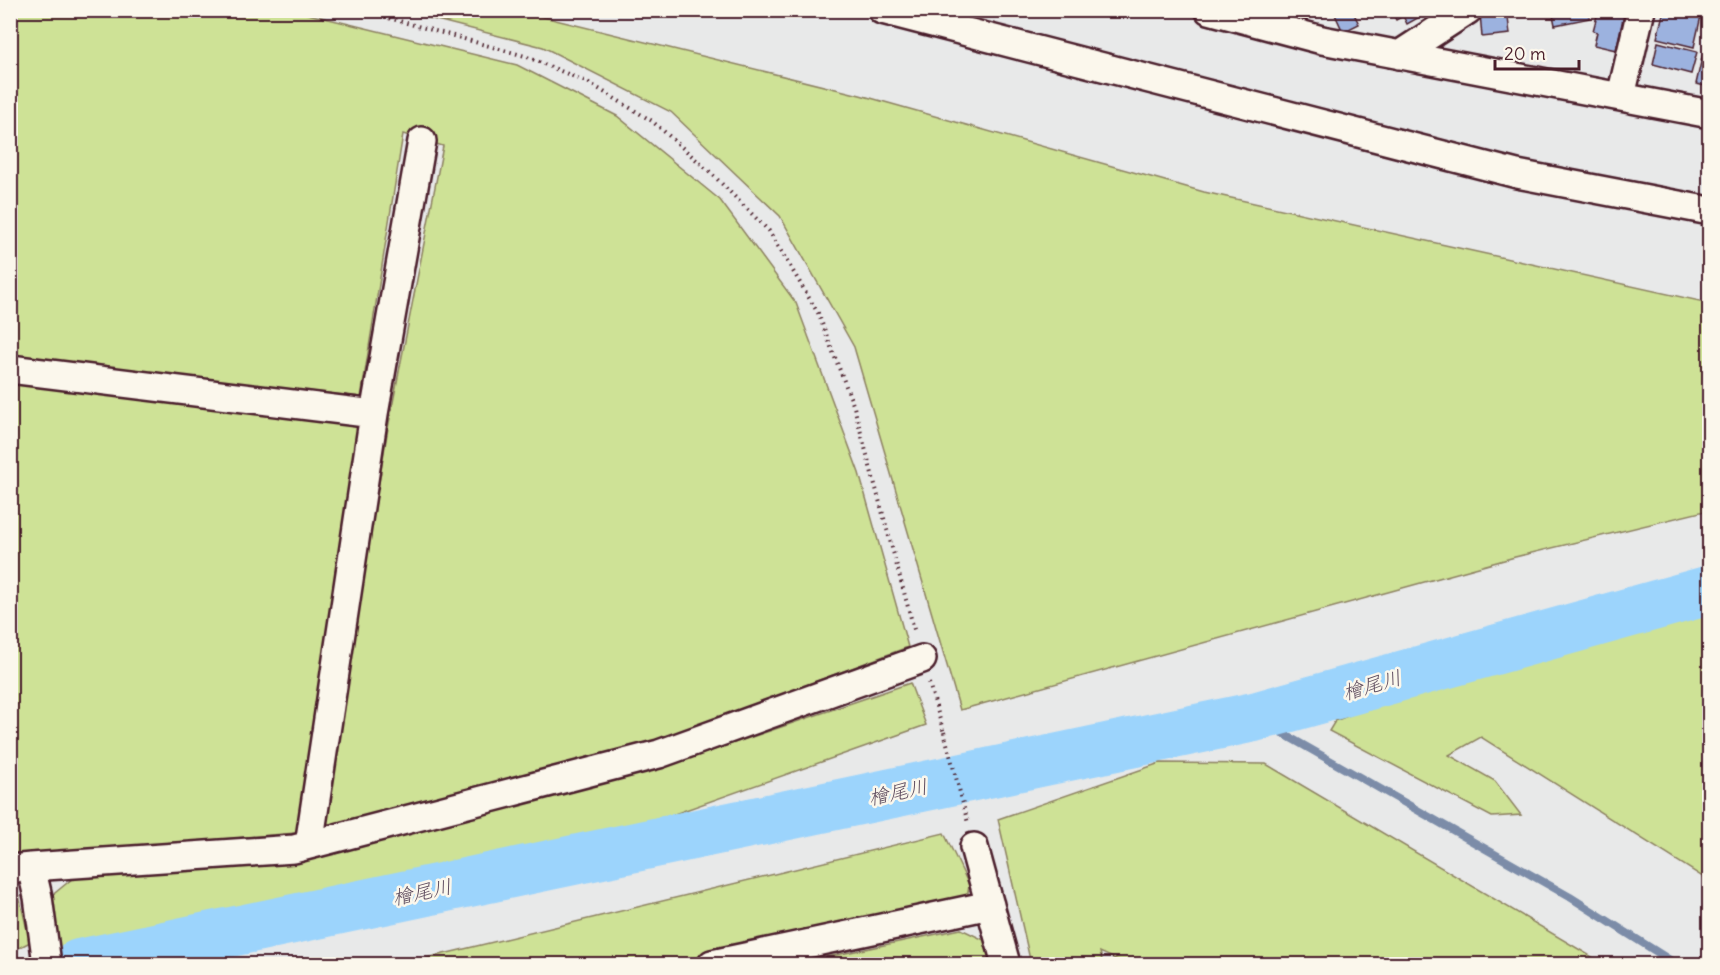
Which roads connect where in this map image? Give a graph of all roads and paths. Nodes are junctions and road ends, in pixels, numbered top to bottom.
1 (360, 10) edge
2 (882, 10) edge
3 (1209, 10) edge
4 (1641, 10) edge
5 (1465, 12) edge
6 (1399, 55) junction
7 (1621, 96) junction
8 (1710, 114) edge
9 (422, 141) dead end
10 (1710, 211) edge
11 (10, 369) edge
12 (374, 414) junction
13 (922, 659) junction
14 (943, 728) dead end
15 (944, 733) junction
16 (309, 845) junction
17 (974, 847) joint
18 (21, 868) edge
19 (990, 905) junction
20 (47, 964) edge
21 (712, 964) edge
22 (1006, 964) edge

1 - 13 path
2 - 10 street
3 - 6 street
4 - 7 street
5 - 6 street
6 - 7 street
7 - 8 street
9 - 12 street
11 - 12 street
12 - 16 street
13 - 15 path
13 - 16 street
14 - 15 path
15 - 17 path
16 - 18 street
17 - 19 street
18 - 20 street
19 - 21 street
19 - 22 street

